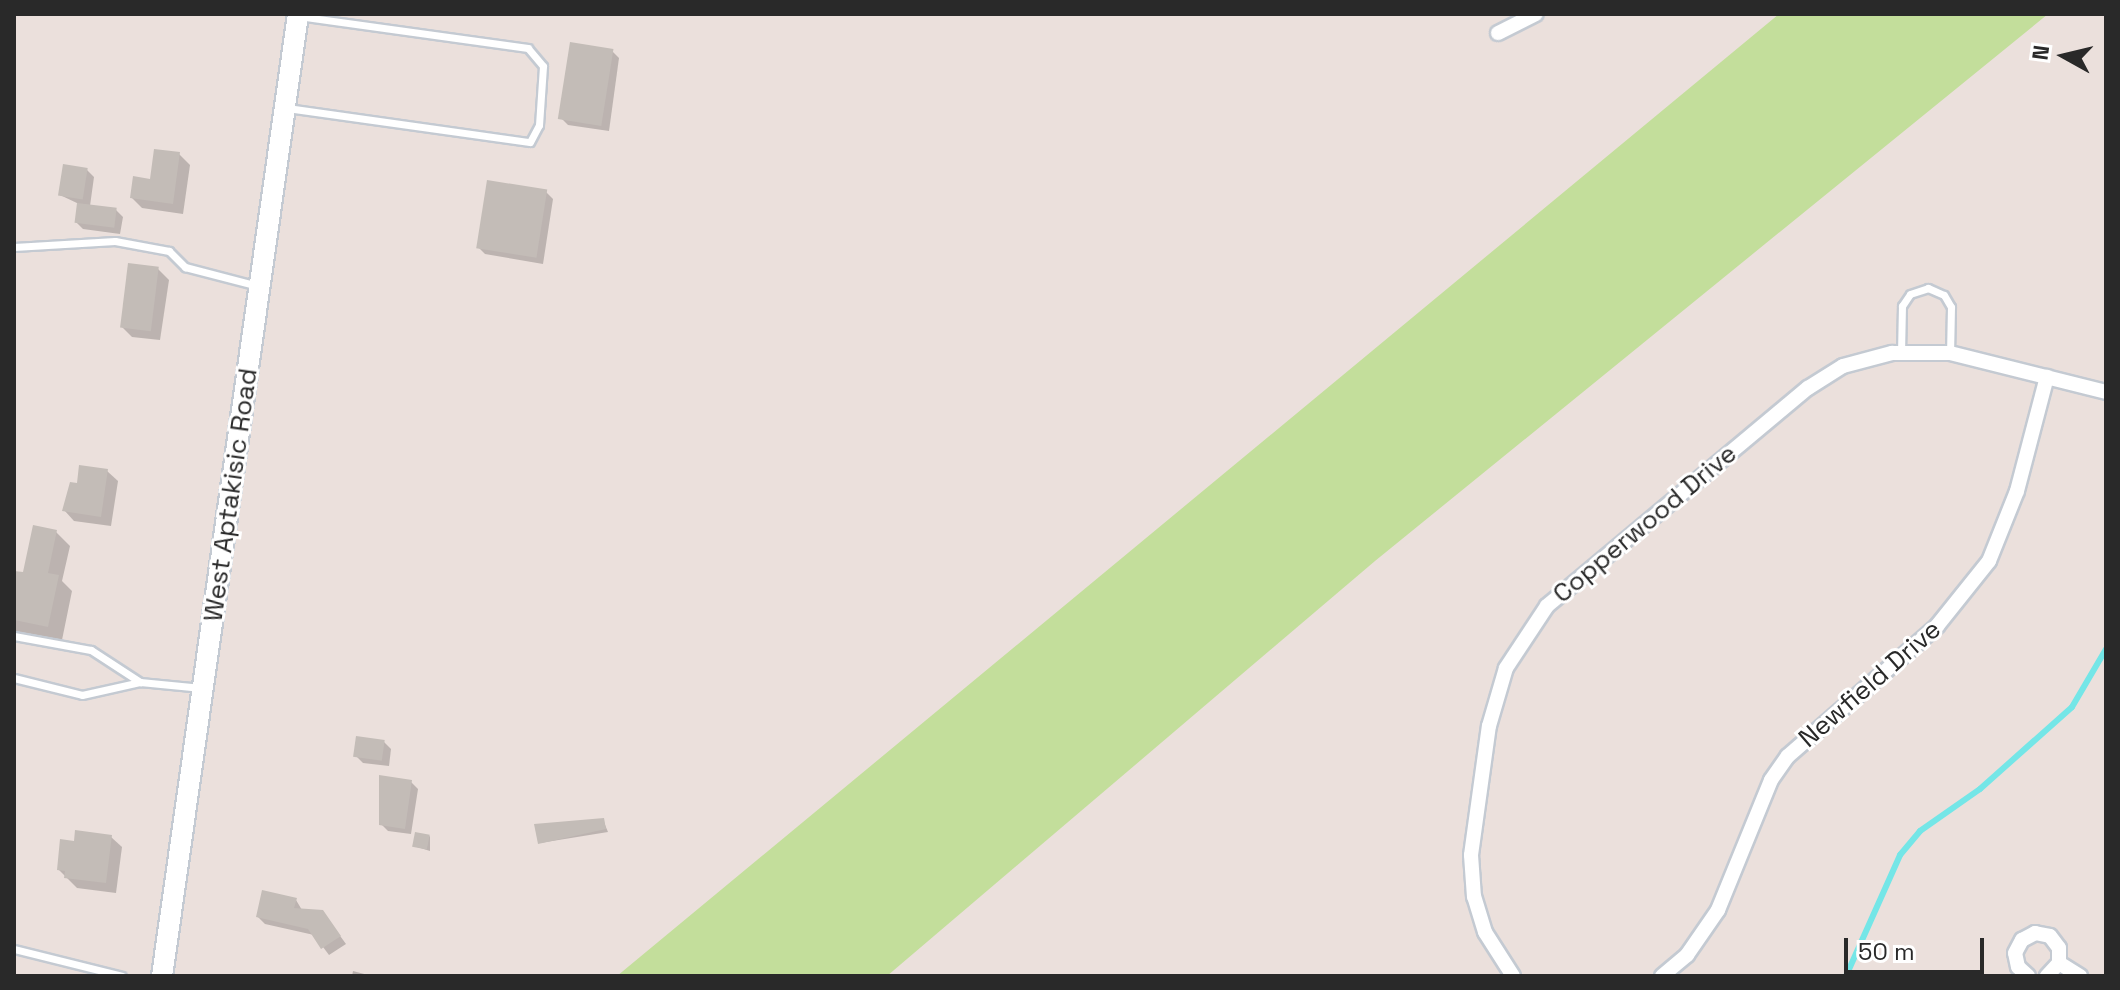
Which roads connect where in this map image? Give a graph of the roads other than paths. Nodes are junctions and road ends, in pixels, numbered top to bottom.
1 (1536, 14) edge
2 (298, 15) edge
3 (1498, 33) dead end
4 (285, 107) junction
5 (14, 247) edge
6 (260, 286) junction
7 (1901, 353) junction
8 (1950, 353) junction
9 (2047, 377) junction
10 (2106, 392) edge
11 (14, 636) edge
12 (14, 678) edge
13 (140, 682) junction
14 (204, 688) junction
15 (14, 949) edge
16 (2059, 963) junction
17 (122, 976) edge
18 (162, 976) edge
19 (1513, 976) edge
20 (1662, 976) edge
21 (2028, 976) edge
22 (2047, 976) edge
23 (2080, 976) edge

1 - 3 street
2 - 4 main road, West Aptakisic Road
2 - 4 lane
4 - 6 main road, West Aptakisic Road
5 - 6 lane
6 - 14 main road, West Aptakisic Road
7 - 8 street, Copperwood Drive
7 - 8 lane
7 - 19 street, Copperwood Drive
8 - 9 street, Copperwood Drive
9 - 10 street, Copperwood Drive
9 - 20 street, Newfield Drive
11 - 13 lane
12 - 13 lane
13 - 14 lane
14 - 18 main road, West Aptakisic Road
15 - 17 lane
16 - 21 street
16 - 22 street
16 - 23 street

